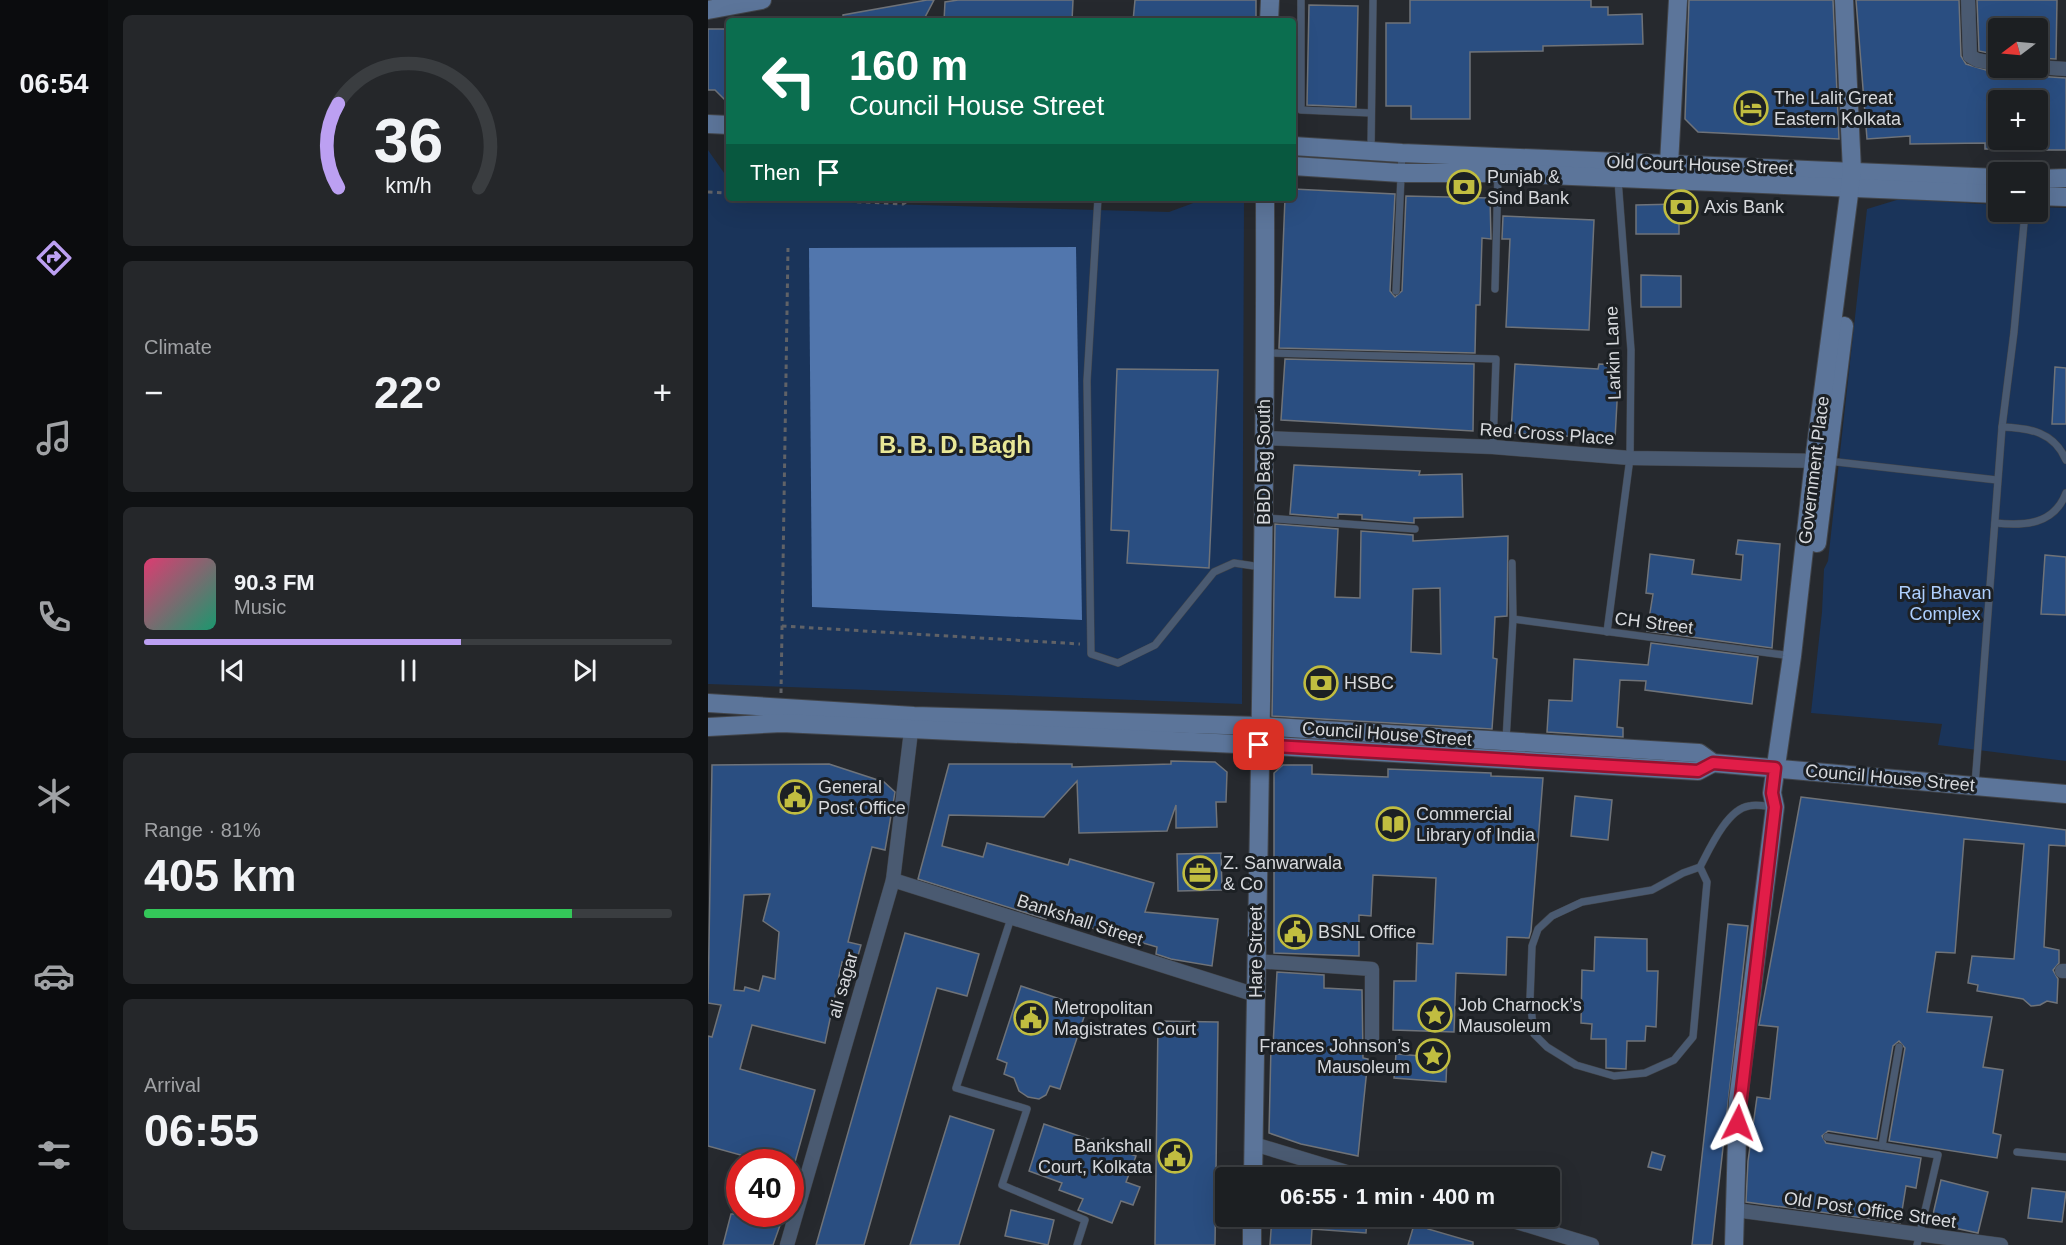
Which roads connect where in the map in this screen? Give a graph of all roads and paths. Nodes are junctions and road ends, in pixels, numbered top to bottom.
1 (762, 0) edge
2 (1270, 0) edge
3 (1301, 0) edge
4 (1373, 0) edge
5 (1678, 0) edge
6 (1844, 0) edge
7 (1968, 0) edge
8 (708, 10) edge
9 (1269, 18) edge
10 (1988, 61) edge
11 (2048, 68) edge
12 (2066, 69) edge
13 (1371, 113) junction
14 (708, 124) edge
15 (726, 125) edge
16 (1296, 146) edge
17 (1371, 151) junction
18 (1402, 153) junction
19 (1669, 164) junction
20 (1498, 165) junction
21 (1296, 166) edge
22 (1401, 173) junction
23 (1988, 178) edge
24 (2066, 178) edge
25 (2048, 179) edge
26 (1618, 180) junction
27 (1857, 180) junction
28 (708, 192) edge
29 (726, 193) edge
30 (1988, 193) edge
31 (2048, 196) edge
32 (2066, 197) edge
33 (844, 201) edge
34 (908, 201) edge
35 (1098, 201) edge
36 (1265, 201) edge
37 (2024, 222) edge
38 (788, 248) dead end
39 (1495, 289) dead end
40 (1396, 291) dead end
41 (1266, 352) junction
42 (2002, 427) junction
43 (1263, 438) junction
44 (1493, 447) junction
45 (1630, 458) junction
46 (2066, 460) edge
47 (1821, 461) junction
48 (1997, 480) junction
49 (2066, 493) edge
50 (1265, 518) junction
51 (1995, 523) junction
52 (1414, 529) dead end
53 (1512, 563) dead end
54 (1263, 567) junction
55 (1513, 619) junction
56 (782, 626) junction
57 (1607, 632) junction
58 (1085, 645) dead end
59 (1792, 656) junction
60 (708, 703) edge
61 (781, 708) junction
62 (913, 724) junction
63 (1259, 726) junction
64 (708, 727) edge
65 (1506, 741) junction
66 (1259, 745) junction
67 (1713, 763) junction
68 (1781, 769) junction
69 (1975, 786) junction
70 (2066, 794) edge
71 (1775, 807) junction
72 (1700, 867) junction
73 (893, 880) junction
74 (1011, 918) junction
75 (1255, 961) junction
76 (1256, 995) junction
77 (1372, 1046) dead end
78 (1899, 1047) dead end
79 (1827, 1137) dead end
80 (1254, 1144) junction
81 (1882, 1146) junction
82 (2017, 1152) dead end
83 (2066, 1157) edge
84 (1253, 1167) edge
85 (1330, 1167) edge
86 (1735, 1210) junction
87 (1252, 1227) edge
88 (1525, 1227) edge
89 (1559, 1240) edge
90 (1918, 1240) edge
91 (787, 1245) edge
92 (1077, 1245) edge
93 (1252, 1245) edge
94 (1592, 1245) edge
95 (1734, 1245) edge
96 (2001, 1245) edge

1 - 8 main road
2 - 9 main road
3 - 13 lane
4 - 13 lane
5 - 19 main road
6 - 27 main road, Government Place
7 - 10 street
11 - 12 street
13 - 17 lane
14 - 15 main road
16 - 17 main road, Old Court House Street
17 - 18 main road, Old Court House Street
18 - 20 main road, Old Court House Street
18 - 22 lane
19 - 20 main road, Old Court House Street
19 - 27 main road, Old Court House Street
20 - 22 main road
20 - 26 main road
20 - 39 lane
21 - 22 main road
22 - 40 lane
23 - 27 main road, Old Court House Street
24 - 25 main road
26 - 27 main road
26 - 45 lane, Larkin Lane
27 - 30 main road
27 - 47 main road, Government Place
28 - 29 path
31 - 32 main road
33 - 34 path
35 - 54 lane
36 - 41 main road, BBD Bag South
37 - 42 lane
38 - 56 path
41 - 43 main road, BBD Bag South
41 - 44 lane
42 - 46 lane
42 - 48 lane
43 - 44 street, Red Cross Place
43 - 50 main road, BBD Bag South
44 - 45 street, Red Cross Place
45 - 47 street, Red Cross Place
45 - 57 lane, Larkin Lane
47 - 48 lane
47 - 59 main road, Government Place
47 - 68 main road
48 - 51 lane
49 - 51 lane
50 - 52 lane
50 - 54 main road, BBD Bag South
51 - 69 lane
53 - 55 lane
54 - 63 main road, BBD Bag South
55 - 57 lane, CH Street
55 - 65 lane
56 - 58 path
56 - 61 path
57 - 59 lane, CH Street
59 - 68 main road, Government Place
60 - 61 main road
61 - 62 main road
62 - 63 main road, Council House Street
62 - 64 main road
62 - 66 main road, Council House Street
62 - 73 street, ali sagar
63 - 65 main road, Council House Street
63 - 66 main road, Hare Street
65 - 67 main road, Council House Street
66 - 67 main road, Council House Street
66 - 75 main road, Hare Street
67 - 68 main road, Council House Street
68 - 69 main road, Council House Street
68 - 71 main road
69 - 70 main road, Council House Street
71 - 72 lane
71 - 86 main road
72 - 72 lane
73 - 74 street, Bankshall Street
73 - 91 street, ali sagar
74 - 76 street, Bankshall Street
74 - 92 lane
75 - 76 main road, Hare Street
75 - 77 street
76 - 80 main road, Hare Street
78 - 81 lane
79 - 81 lane
80 - 84 main road, Hare Street
80 - 85 street
81 - 90 lane
82 - 83 lane
86 - 90 street, Old Post Office Street
86 - 95 main road
87 - 93 main road
88 - 89 street
89 - 94 street
90 - 96 street, Old Post Office Street

